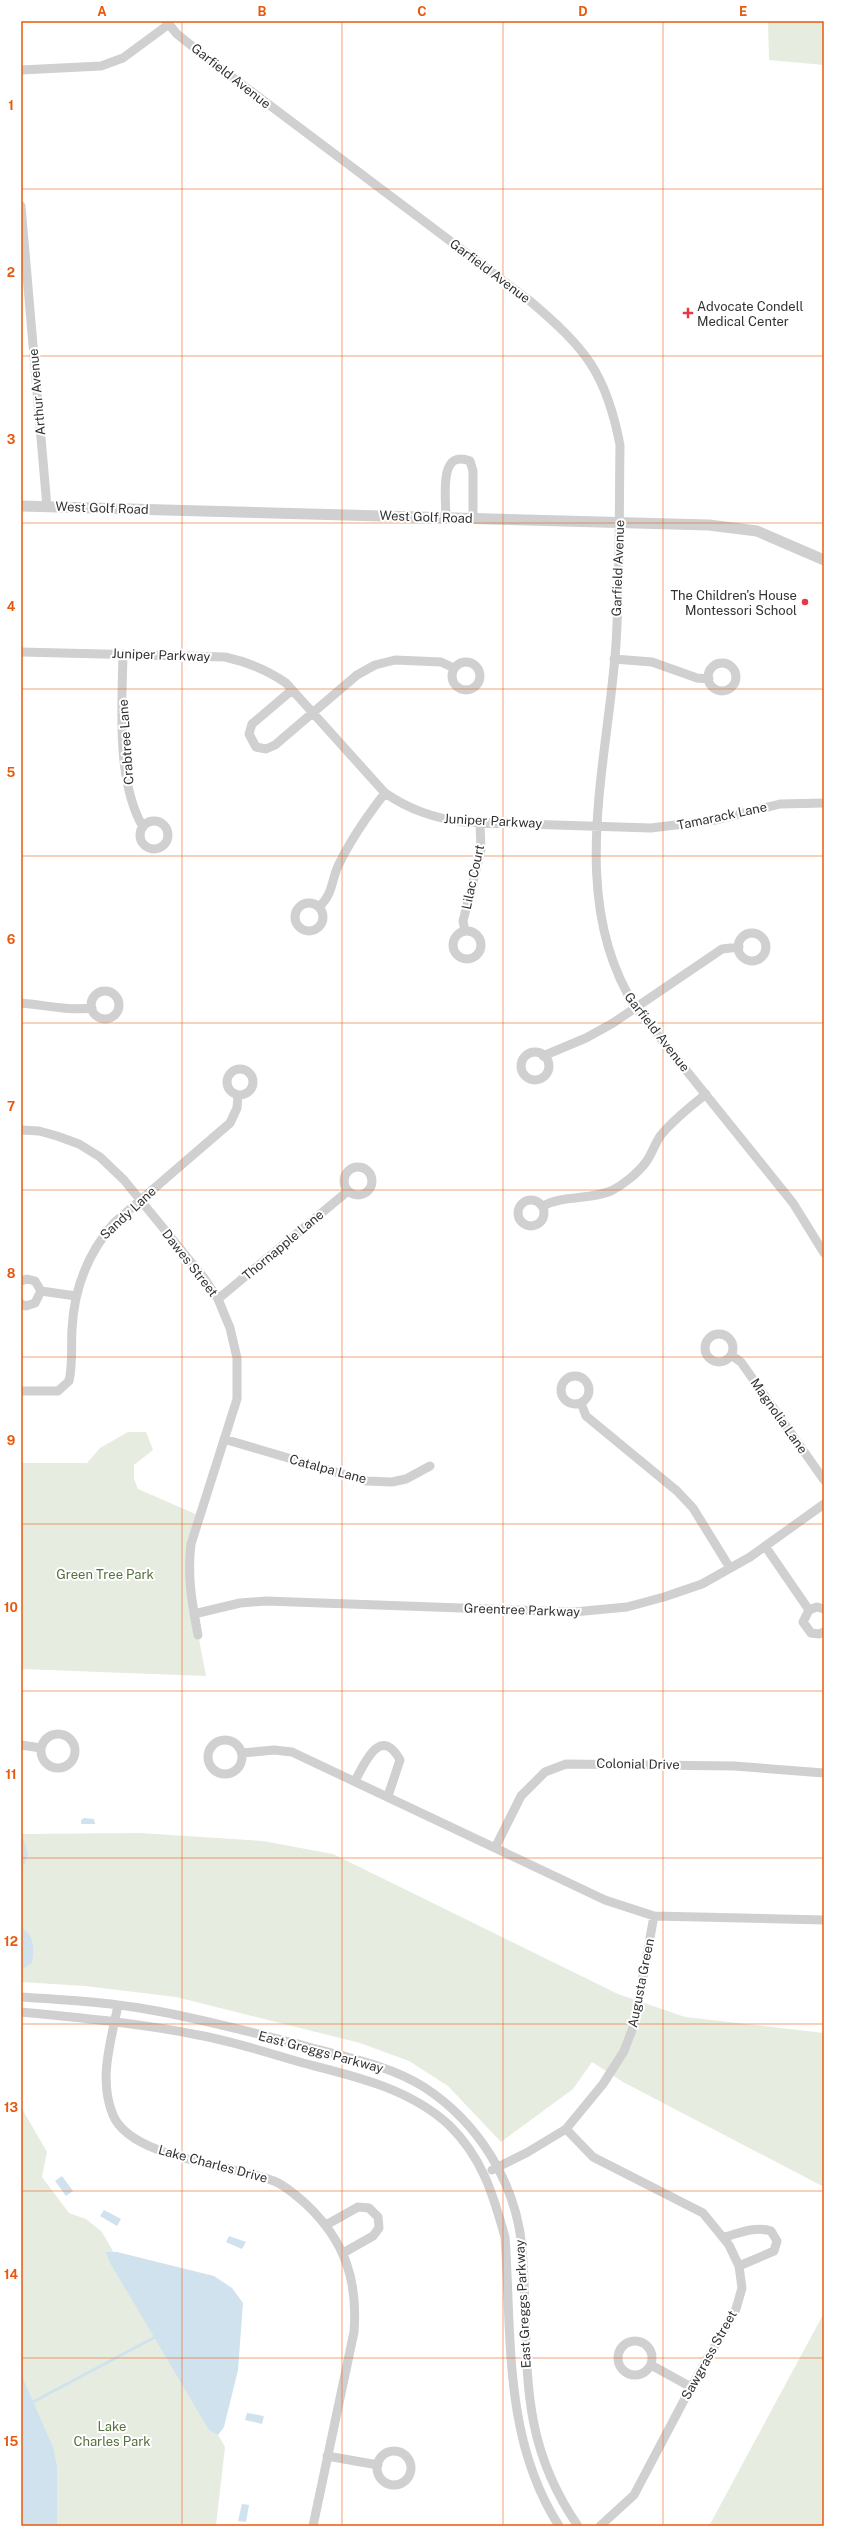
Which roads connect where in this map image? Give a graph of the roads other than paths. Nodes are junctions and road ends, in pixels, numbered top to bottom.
1 (167, 22) edge
2 (21, 70) edge
3 (21, 206) edge
4 (21, 506) edge
5 (47, 507) junction
6 (446, 518) junction
7 (473, 518) junction
8 (619, 523) junction
9 (824, 560) edge
10 (21, 652) edge
11 (123, 654) junction
12 (614, 659) junction
13 (454, 668) dead end
14 (709, 679) dead end
15 (292, 690) junction
16 (313, 711) junction
17 (385, 793) junction
18 (824, 803) edge
19 (480, 823) junction
20 (597, 826) junction
21 (143, 827) dead end
22 (319, 907) dead end
23 (465, 931) dead end
24 (738, 947) dead end
25 (21, 1003) edge
26 (92, 1008) dead end
27 (636, 1008) junction
28 (543, 1056) dead end
29 (706, 1094) junction
30 (238, 1095) dead end
31 (21, 1130) edge
32 (348, 1191) dead end
33 (140, 1200) junction
34 (543, 1206) dead end
35 (824, 1253) edge
36 (21, 1281) edge
37 (41, 1292) junction
38 (76, 1296) junction
39 (218, 1299) junction
40 (21, 1304) edge
41 (731, 1355) dead end
42 (21, 1391) edge
43 (581, 1403) dead end
44 (224, 1439) junction
45 (430, 1466) dead end
46 (824, 1480) edge
47 (824, 1504) edge
48 (765, 1546) junction
49 (730, 1568) junction
50 (824, 1609) edge
51 (809, 1610) junction
52 (194, 1614) junction
53 (824, 1632) edge
54 (198, 1635) dead end
55 (21, 1745) edge
56 (41, 1748) dead end
57 (242, 1753) dead end
58 (824, 1773) edge
59 (355, 1781) junction
60 (388, 1796) junction
61 (495, 1848) junction
62 (654, 1916) junction
63 (824, 1920) edge
64 (21, 1997) edge
65 (118, 2005) junction
66 (21, 2012) edge
67 (114, 2023) junction
68 (566, 2128) junction
69 (497, 2167) junction
70 (485, 2173) junction
71 (326, 2225) junction
72 (724, 2238) junction
73 (343, 2253) junction
74 (738, 2266) junction
75 (651, 2365) dead end
76 (691, 2387) junction
77 (327, 2456) junction
78 (378, 2465) dead end
79 (313, 2526) edge
80 (559, 2526) edge
81 (578, 2526) edge
82 (600, 2526) edge

1 - 2 street
1 - 8 street, Garfield Avenue
3 - 5 street, Arthur Avenue
4 - 5 street, West Golf Road
5 - 6 street, West Golf Road
6 - 7 street, West Golf Road
6 - 7 street
7 - 8 street, West Golf Road
8 - 9 street, West Golf Road
8 - 12 street, Garfield Avenue
10 - 11 street, Juniper Parkway
11 - 15 street, Juniper Parkway
11 - 21 street, Crabtree Lane
12 - 14 street
12 - 20 street, Garfield Avenue
13 - 16 street
15 - 16 street, Juniper Parkway
15 - 16 street
16 - 17 street, Juniper Parkway
17 - 19 street, Juniper Parkway
17 - 22 street
18 - 20 street, Tamarack Lane
19 - 20 street, Juniper Parkway
19 - 23 street, Lilac Court
20 - 27 street, Garfield Avenue
24 - 27 street
25 - 26 street
27 - 28 street
27 - 29 street, Garfield Avenue
29 - 34 street
29 - 35 street, Garfield Avenue
30 - 33 street, Sandy Lane
31 - 33 street, Dawes Street
32 - 39 street, Thornapple Lane
33 - 38 street, Sandy Lane
33 - 39 street, Dawes Street
36 - 37 street
37 - 38 street
37 - 40 street
38 - 42 street, Sandy Lane
39 - 44 street, Dawes Street
41 - 46 street, Magnolia Lane
43 - 49 street
44 - 45 street, Catalpa Lane
44 - 52 street, Dawes Street
47 - 48 street, Greentree Parkway
48 - 49 street, Greentree Parkway
48 - 51 street
49 - 52 street, Greentree Parkway
50 - 51 street
51 - 53 street
52 - 54 street, Dawes Street
55 - 56 street
57 - 59 street
58 - 61 street, Colonial Drive
59 - 60 street
59 - 60 street
60 - 61 street
61 - 62 street
62 - 63 street
62 - 68 street, Augusta Green
64 - 65 street, East Greggs Parkway
65 - 67 street, Lake Charles Drive
65 - 69 street, East Greggs Parkway
66 - 67 street, East Greggs Parkway
67 - 70 street, East Greggs Parkway
67 - 71 street, Lake Charles Drive
68 - 69 street, Augusta Green
68 - 72 street, Sawgrass Street
69 - 70 street, Augusta Green
69 - 81 street, East Greggs Parkway
70 - 80 street, East Greggs Parkway
71 - 73 street, Lake Charles Drive
71 - 73 street
72 - 74 street, Sawgrass Street
72 - 74 street
73 - 77 street, Lake Charles Drive
74 - 76 street, Sawgrass Street
75 - 76 street
76 - 82 street, Sawgrass Street
77 - 78 street
77 - 79 street, Lake Charles Drive

